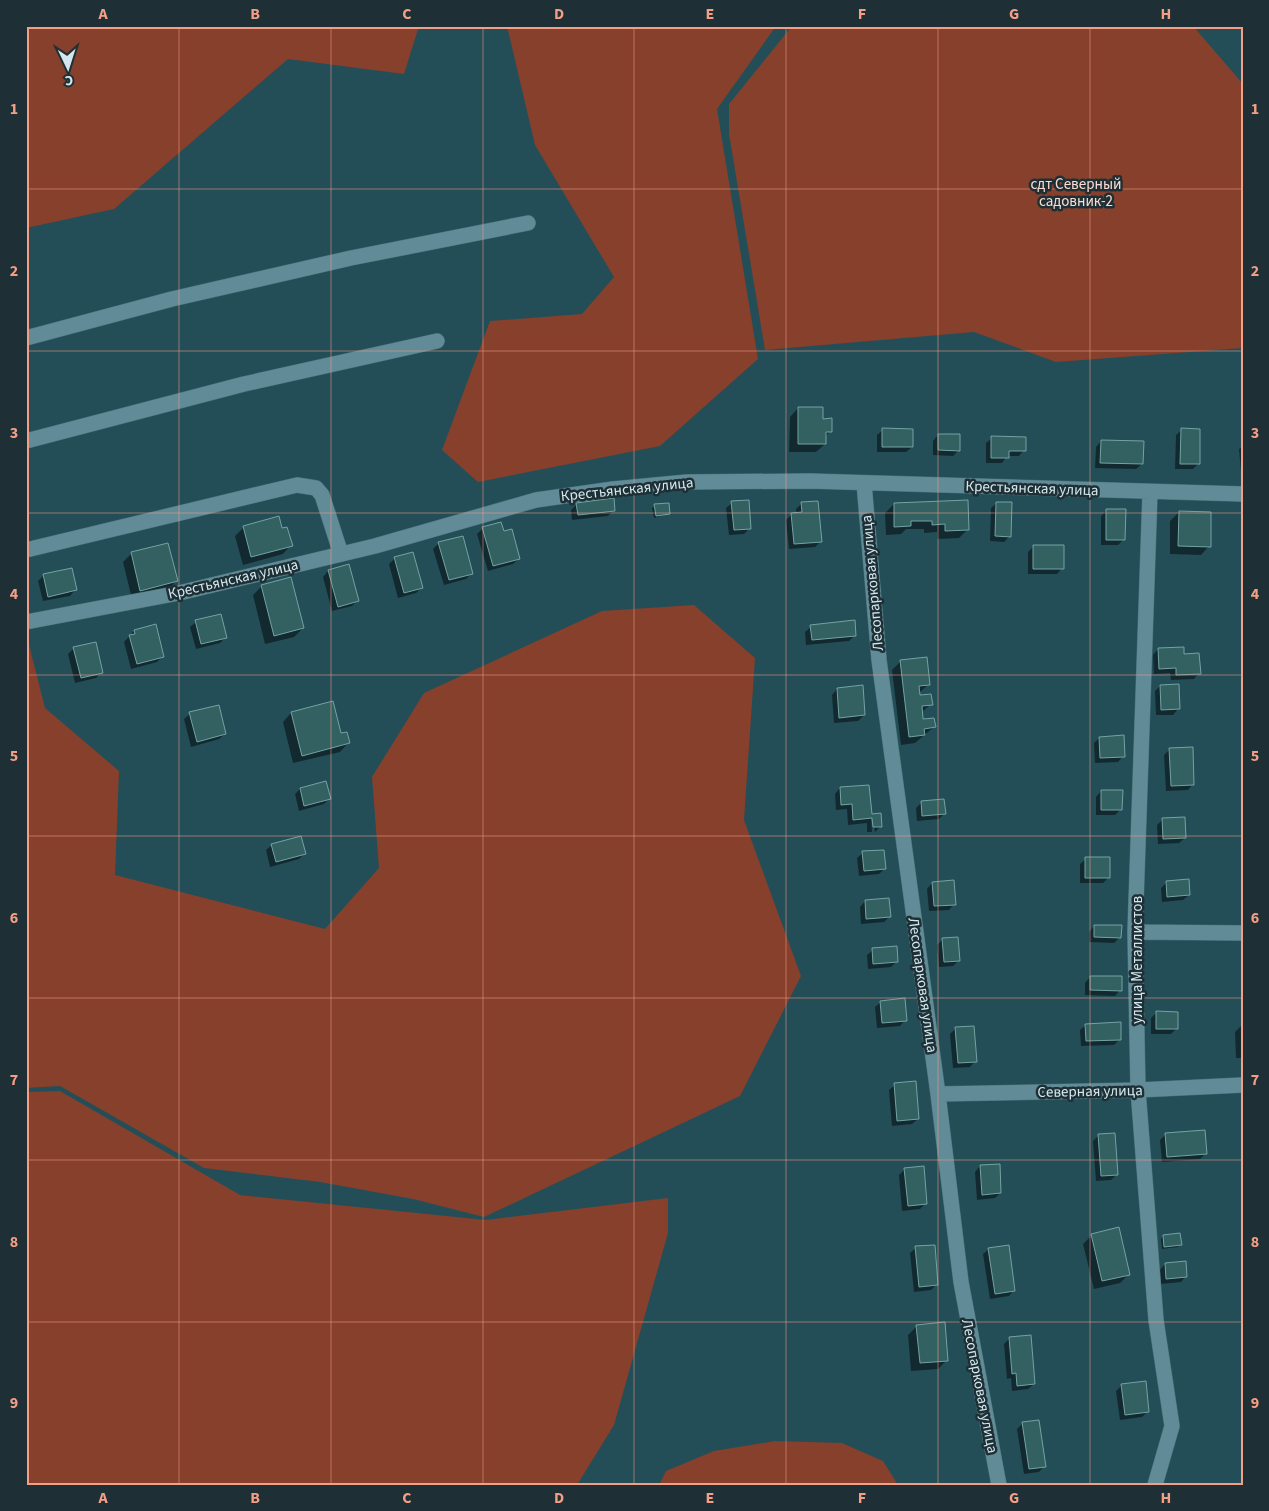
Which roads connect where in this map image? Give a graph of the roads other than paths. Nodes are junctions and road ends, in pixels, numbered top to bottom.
1 (528, 223) dead end
2 (26, 338) edge
3 (437, 341) dead end
4 (26, 441) edge
5 (864, 483) junction
6 (1150, 492) junction
7 (1243, 494) edge
8 (26, 550) edge
9 (340, 554) junction
10 (26, 622) edge
11 (1135, 932) junction
12 (1243, 933) edge
13 (1243, 1085) edge
14 (1138, 1090) junction
15 (938, 1094) junction
16 (999, 1485) edge
17 (1155, 1485) edge

1 - 2 street
3 - 4 street
5 - 6 street, Крестьянская улица
5 - 9 street, Крестьянская улица
5 - 15 street, Лесопарковая улица
6 - 7 street, Крестьянская улица
6 - 11 street, улица Металлистов
8 - 9 street
9 - 10 street, Крестьянская улица
11 - 12 street
11 - 14 street, улица Металлистов
13 - 14 street, Северная улица
14 - 15 street, Северная улица
14 - 17 street, улица Металлистов
15 - 16 street, Лесопарковая улица

